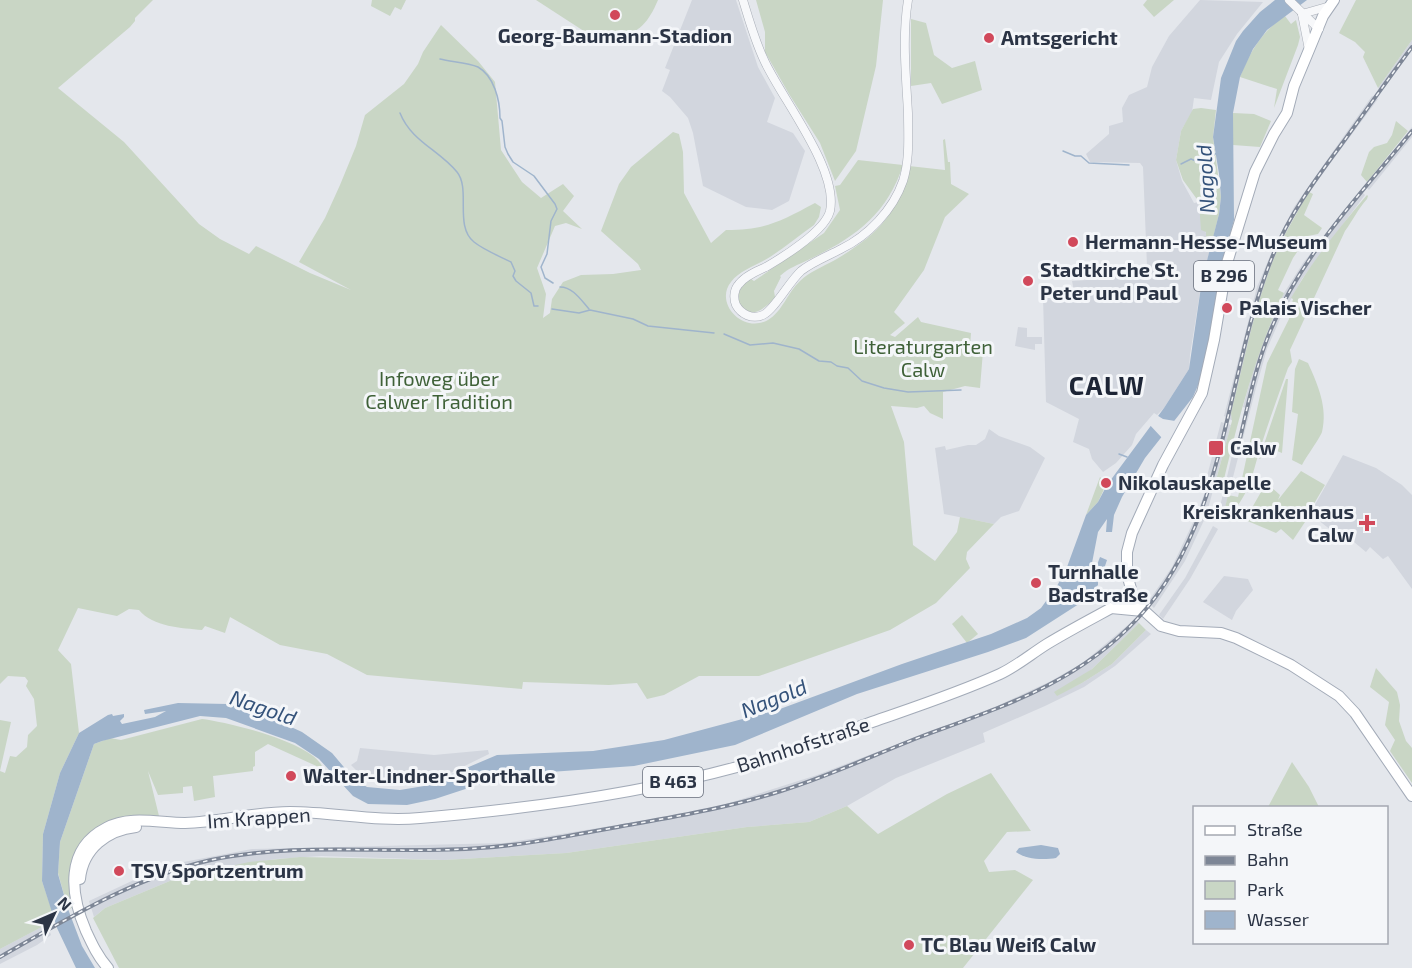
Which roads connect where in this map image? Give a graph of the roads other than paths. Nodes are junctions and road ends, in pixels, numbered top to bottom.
1 (743, 0) edge
2 (908, 0) edge
3 (1289, 0) edge
4 (1335, 2) edge
5 (1300, 12) junction
6 (1319, 29) junction
7 (1309, 50) junction
8 (1126, 574) junction
9 (1133, 596) junction
10 (1115, 606) junction
11 (1143, 611) junction
12 (1412, 796) edge
13 (357, 818) joint
14 (109, 968) edge

1 - 2 street
3 - 5 street
4 - 5 street
4 - 6 main road, B 296
5 - 6 street
5 - 7 street
6 - 7 main road, B 296
7 - 8 main road, B 296
8 - 9 main road, B 296
8 - 10 main road
9 - 10 main road, Bahnhofstraße / B 463
9 - 11 main road, B 296
10 - 11 main road
10 - 13 main road, Bahnhofstraße / B 463
11 - 12 main road, B 296
13 - 14 main road, Im Krappen / B 463

